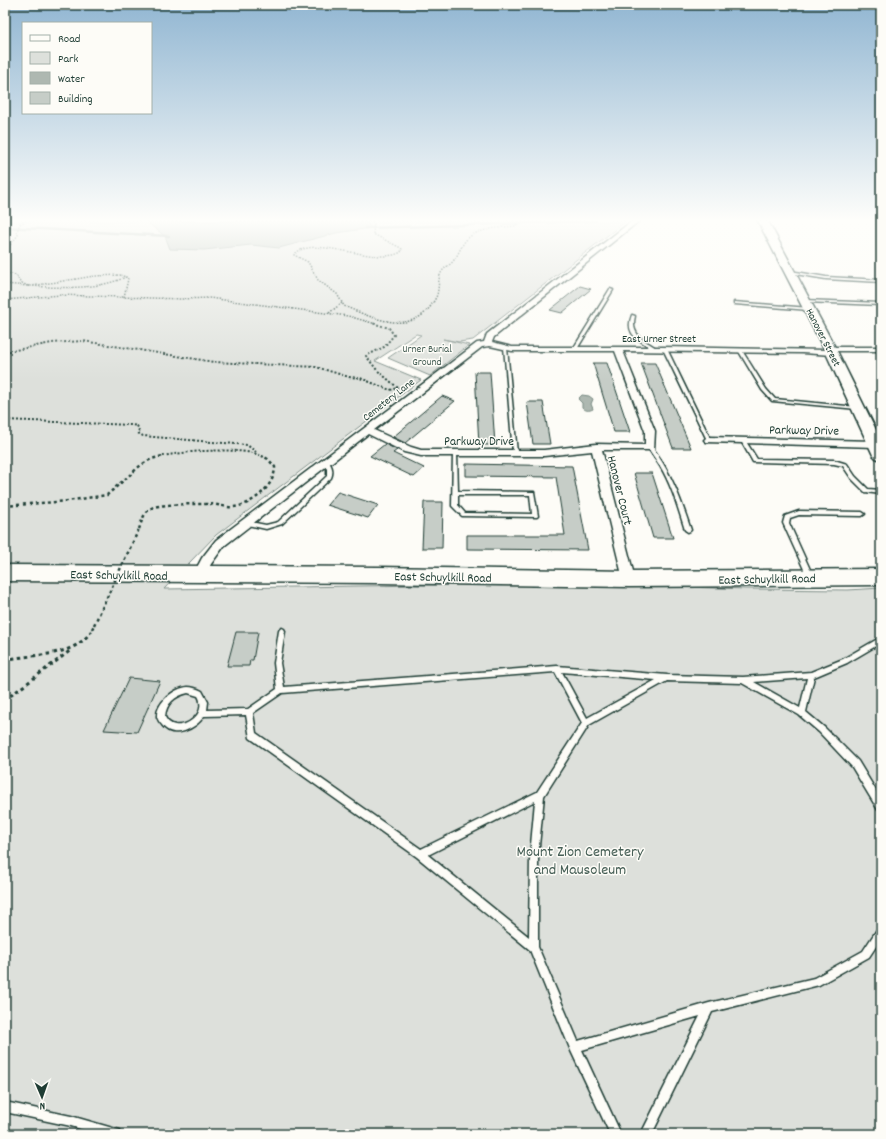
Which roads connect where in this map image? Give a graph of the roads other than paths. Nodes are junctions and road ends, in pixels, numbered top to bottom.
1 (567, 274) edge
2 (791, 274) edge
3 (803, 274) edge
4 (881, 281) edge
5 (611, 290) dead end
6 (735, 303) dead end
7 (881, 304) edge
8 (807, 305) junction
9 (633, 316) dead end
10 (487, 344) junction
11 (505, 348) junction
12 (575, 349) junction
13 (618, 349) junction
14 (655, 349) junction
15 (665, 349) junction
16 (881, 349) edge
17 (740, 350) junction
18 (831, 351) junction
19 (858, 408) junction
20 (367, 430) junction
21 (709, 440) joint
22 (743, 441) junction
23 (878, 444) edge
24 (596, 447) junction
25 (650, 448) junction
26 (455, 453) junction
27 (515, 453) junction
28 (881, 455) edge
29 (325, 461) junction
30 (455, 492) junction
31 (881, 492) edge
32 (862, 514) dead end
33 (245, 523) junction
34 (688, 530) dead end
35 (5, 573) edge
36 (199, 575) junction
37 (810, 577) junction
38 (881, 577) edge
39 (629, 579) junction
40 (282, 631) dead end
41 (881, 640) edge
42 (557, 669) junction
43 (812, 675) junction
44 (667, 678) junction
45 (743, 680) junction
46 (281, 690) junction
47 (249, 712) junction
48 (802, 712) junction
49 (203, 713) junction
50 (586, 723) junction
51 (540, 795) junction
52 (881, 807) edge
53 (420, 854) junction
54 (881, 931) edge
55 (533, 947) junction
56 (709, 1008) junction
57 (575, 1047) junction
58 (5, 1107) edge
59 (116, 1134) edge
60 (616, 1134) edge
61 (646, 1134) edge

1 - 10 street, Cemetery Lane
2 - 8 main road, Hanover Street
3 - 4 lane
5 - 12 lane
6 - 8 lane
7 - 8 lane
8 - 18 main road, Hanover Street
9 - 14 lane
10 - 11 street, East Urner Street
10 - 20 street, Cemetery Lane
11 - 12 street, East Urner Street
11 - 27 lane
12 - 13 street, East Urner Street
13 - 14 street, East Urner Street
13 - 25 street
14 - 15 street, East Urner Street
15 - 17 street, East Urner Street
15 - 21 lane
16 - 18 street, East Urner Street
17 - 18 street, East Urner Street
17 - 19 lane
18 - 19 main road, Hanover Street
19 - 23 main road, Hanover Street
20 - 26 street, Parkway Drive
20 - 29 street, Cemetery Lane
21 - 22 street, Parkway Drive
22 - 23 street, Parkway Drive
22 - 31 lane
23 - 28 main road, Hanover Street
24 - 25 street, Hanover Court
24 - 27 street, Parkway Drive
24 - 39 street, Hanover Court
25 - 34 lane
26 - 27 street, Parkway Drive
26 - 30 lane
29 - 33 street, Cemetery Lane
29 - 33 lane
30 - 30 lane
32 - 37 lane
33 - 36 street, Cemetery Lane
35 - 36 main road, East Schuylkill Road
36 - 39 main road, East Schuylkill Road
37 - 38 main road, East Schuylkill Road
37 - 39 main road, East Schuylkill Road
40 - 46 lane
41 - 43 lane
42 - 44 lane
42 - 46 lane
42 - 50 lane
43 - 45 lane
43 - 48 lane
44 - 45 lane
44 - 50 lane
45 - 48 lane
46 - 47 lane
47 - 49 lane
47 - 53 lane
48 - 52 lane
49 - 49 lane
50 - 51 lane
51 - 53 lane
51 - 55 lane
53 - 55 lane
54 - 56 lane
55 - 57 lane
56 - 57 lane
56 - 61 lane
57 - 60 lane
58 - 59 lane

